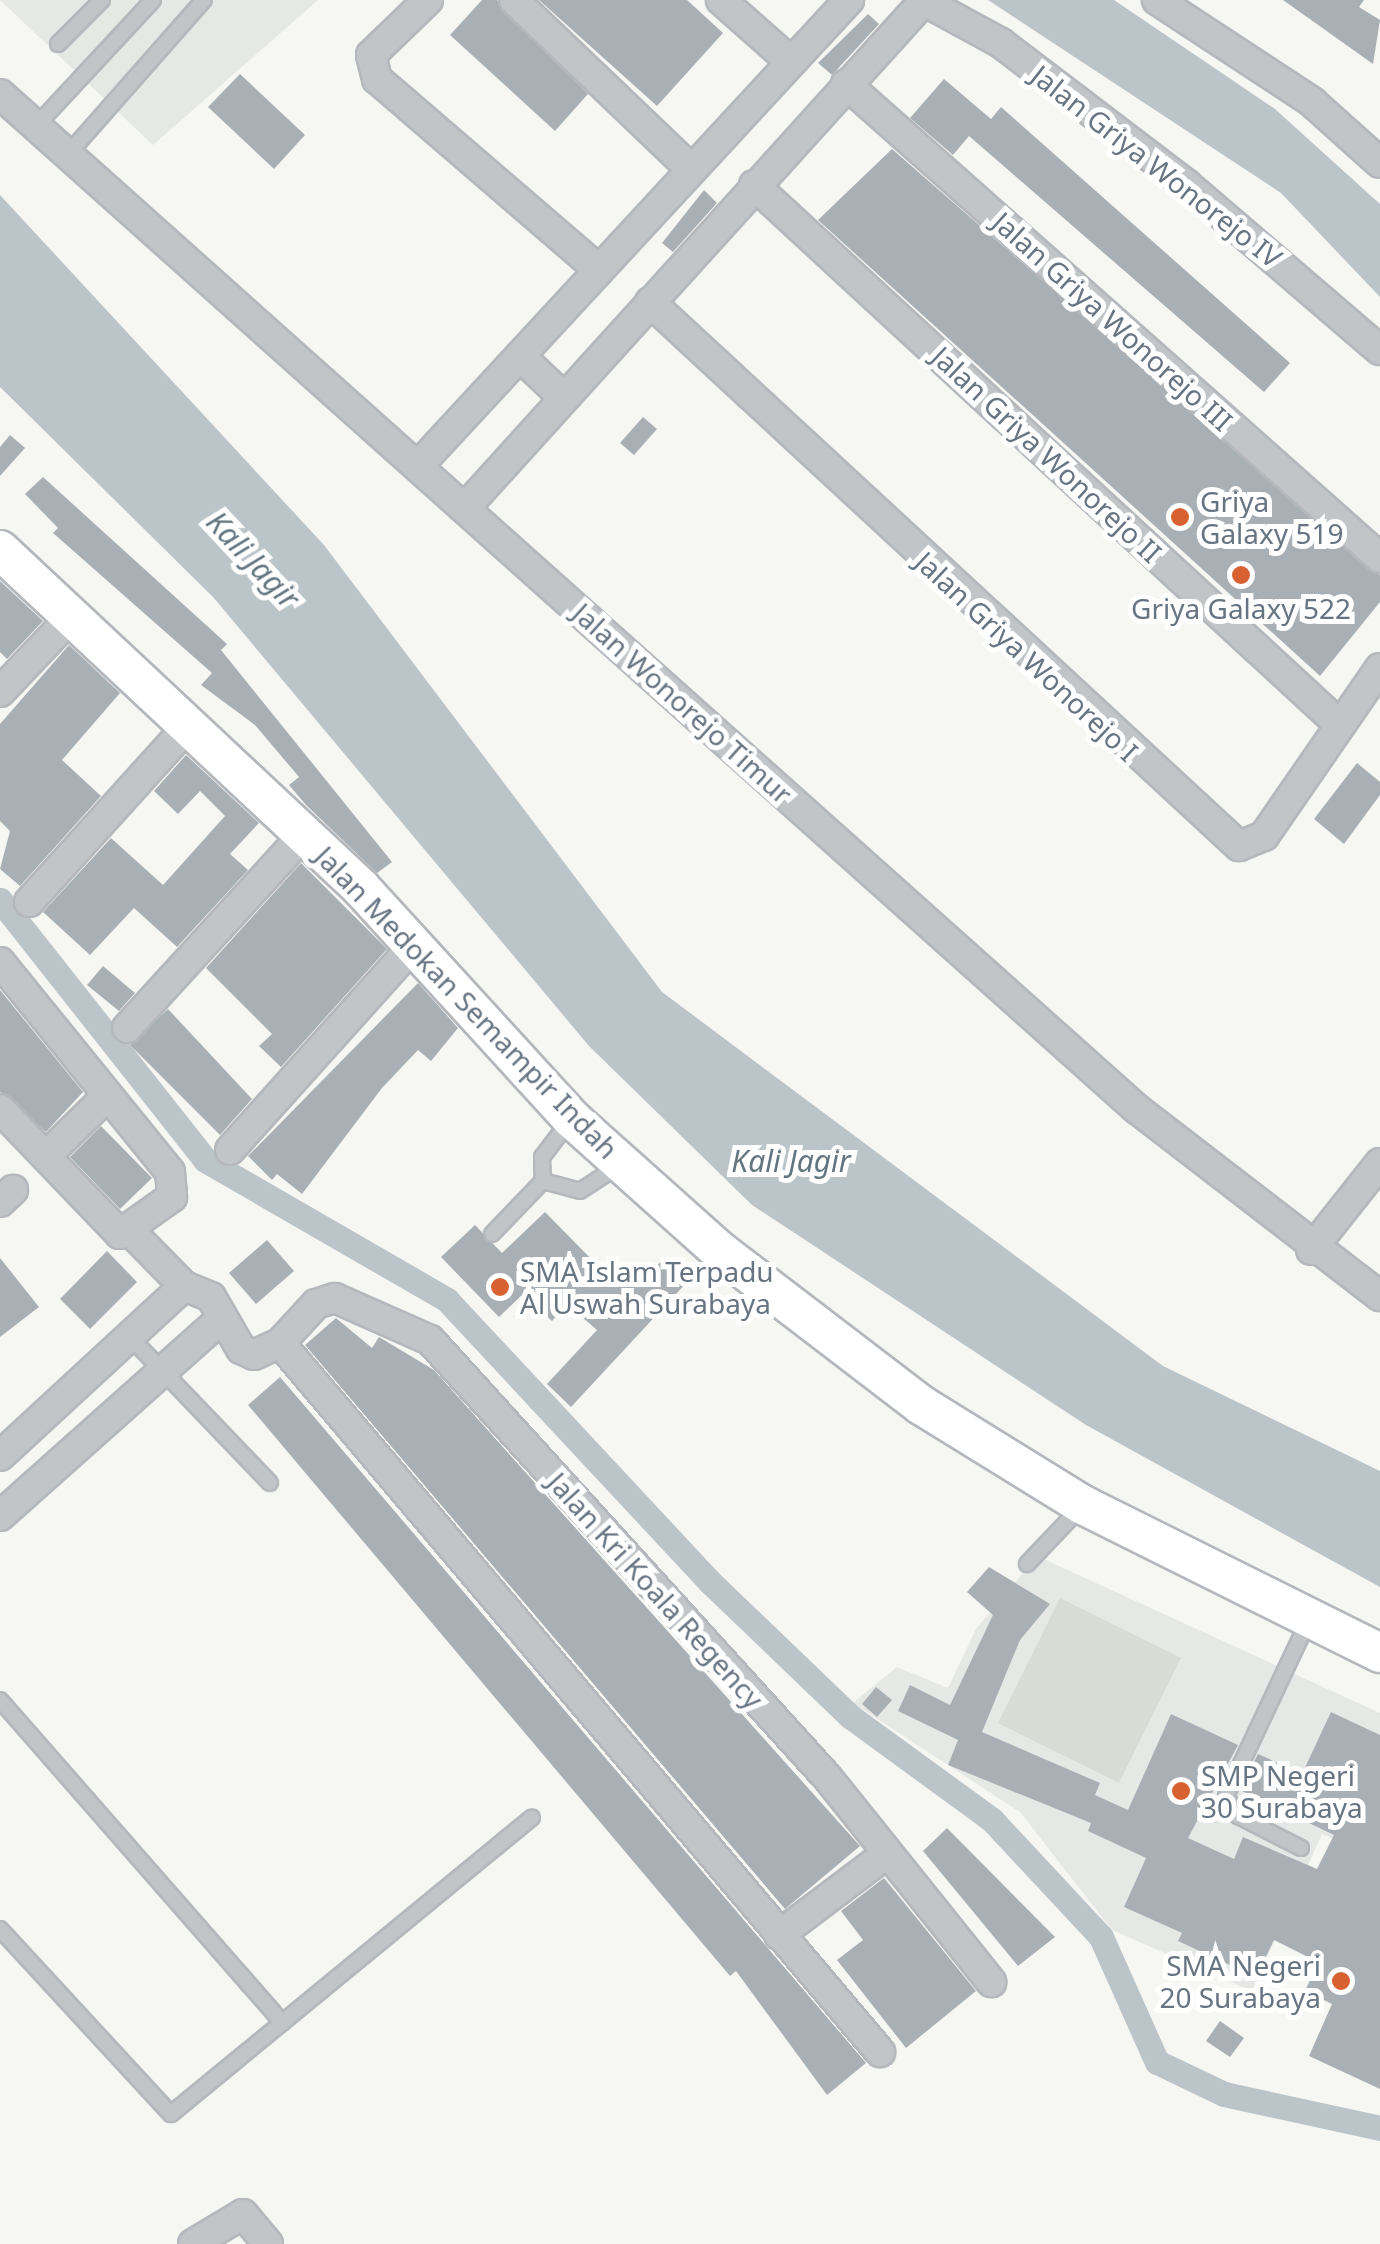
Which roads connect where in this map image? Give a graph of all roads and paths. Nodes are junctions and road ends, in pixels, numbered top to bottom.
1 (102, 0) edge
2 (204, 0) edge
3 (428, 0) edge
4 (514, 0) edge
5 (722, 0) edge
6 (849, 0) edge
7 (1157, 0) edge
8 (923, 1) edge
9 (146, 2) edge
10 (58, 44) dead end
11 (790, 61) junction
12 (846, 84) junction
13 (0, 94) edge
14 (36, 126) junction
15 (68, 153) junction
16 (1380, 164) edge
17 (690, 168) junction
18 (754, 185) junction
19 (599, 270) junction
20 (650, 302) junction
21 (1380, 350) edge
22 (520, 356) junction
23 (562, 396) junction
24 (418, 466) junction
25 (465, 508) junction
26 (0, 550) edge
27 (1380, 558) edge
28 (73, 615) junction
29 (1380, 668) edge
30 (0, 692) edge
31 (190, 723) junction
32 (1339, 724) junction
33 (304, 834) junction
34 (29, 902) dead end
35 (414, 944) junction
36 (0, 962) edge
37 (126, 1028) dead end
38 (107, 1096) junction
39 (0, 1110) edge
40 (572, 1118) junction
41 (230, 1150) dead end
42 (46, 1156) junction
43 (621, 1163) junction
44 (1380, 1163) edge
45 (543, 1181) junction
46 (126, 1233) junction
47 (492, 1234) dead end
48 (1311, 1250) junction
49 (184, 1286) junction
50 (1380, 1296) edge
51 (218, 1322) junction
52 (130, 1337) junction
53 (280, 1343) junction
54 (164, 1370) junction
55 (2, 1454) edge
56 (270, 1483) dead end
57 (36, 1485) junction
58 (1083, 1504) junction
59 (0, 1516) edge
60 (1027, 1564) dead end
61 (1309, 1620) junction
62 (1380, 1653) edge
63 (0, 1700) edge
64 (532, 1818) dead end
65 (1300, 1848) dead end
66 (888, 1853) junction
67 (0, 1929) edge
68 (778, 1935) junction
69 (990, 1982) dead end
70 (283, 2023) junction
71 (880, 2052) dead end
72 (193, 2244) edge
73 (268, 2244) edge

1 - 10 lane
2 - 15 lane
3 - 19 street
4 - 17 street
5 - 11 street
6 - 11 street
7 - 16 street
8 - 12 street
8 - 21 street, Jalan Griya Wonorejo IV
9 - 14 lane
11 - 17 street
12 - 18 street
12 - 27 street, Jalan Griya Wonorejo III
13 - 14 street, Jalan Wonorejo Timur
14 - 15 street, Jalan Wonorejo Timur
15 - 24 street, Jalan Wonorejo Timur
17 - 19 street
18 - 20 street
18 - 32 street, Jalan Griya Wonorejo II
19 - 22 street
20 - 23 street
20 - 32 street, Jalan Griya Wonorejo I
22 - 23 street
22 - 24 street
23 - 25 street
24 - 25 street, Jalan Wonorejo Timur
25 - 48 street, Jalan Wonorejo Timur
26 - 28 street, Jalan Medokan Semampir Indah
28 - 30 street
28 - 31 street, Jalan Medokan Semampir Indah
29 - 32 street, Jalan Griya Wonorejo I
31 - 33 street, Jalan Medokan Semampir Indah
31 - 34 street
33 - 35 street, Jalan Medokan Semampir Indah
33 - 37 street
35 - 40 street, Jalan Medokan Semampir Indah
35 - 41 street
36 - 38 street
38 - 42 street
38 - 46 street
39 - 42 street
40 - 43 street, Jalan Medokan Semampir Indah
40 - 45 lane
42 - 46 street
43 - 45 lane
43 - 58 street, Jalan Medokan Semampir Indah
44 - 48 street
45 - 47 lane
46 - 49 street
48 - 50 street, Jalan Wonorejo Timur
49 - 51 street
49 - 52 street
51 - 53 street
51 - 54 street
52 - 54 lane
52 - 55 street
53 - 66 street, Jalan Kri Koala Regency
53 - 68 street
54 - 56 lane
54 - 57 street
55 - 57 street
57 - 59 street
58 - 60 lane
58 - 61 street, Jalan Medokan Semampir Indah
61 - 62 street, Jalan Medokan Semampir Indah
61 - 65 lane
63 - 70 lane
64 - 70 lane
66 - 68 street
66 - 69 street, Jalan Kri Koala Regency
67 - 70 lane
68 - 71 street
72 - 73 street

